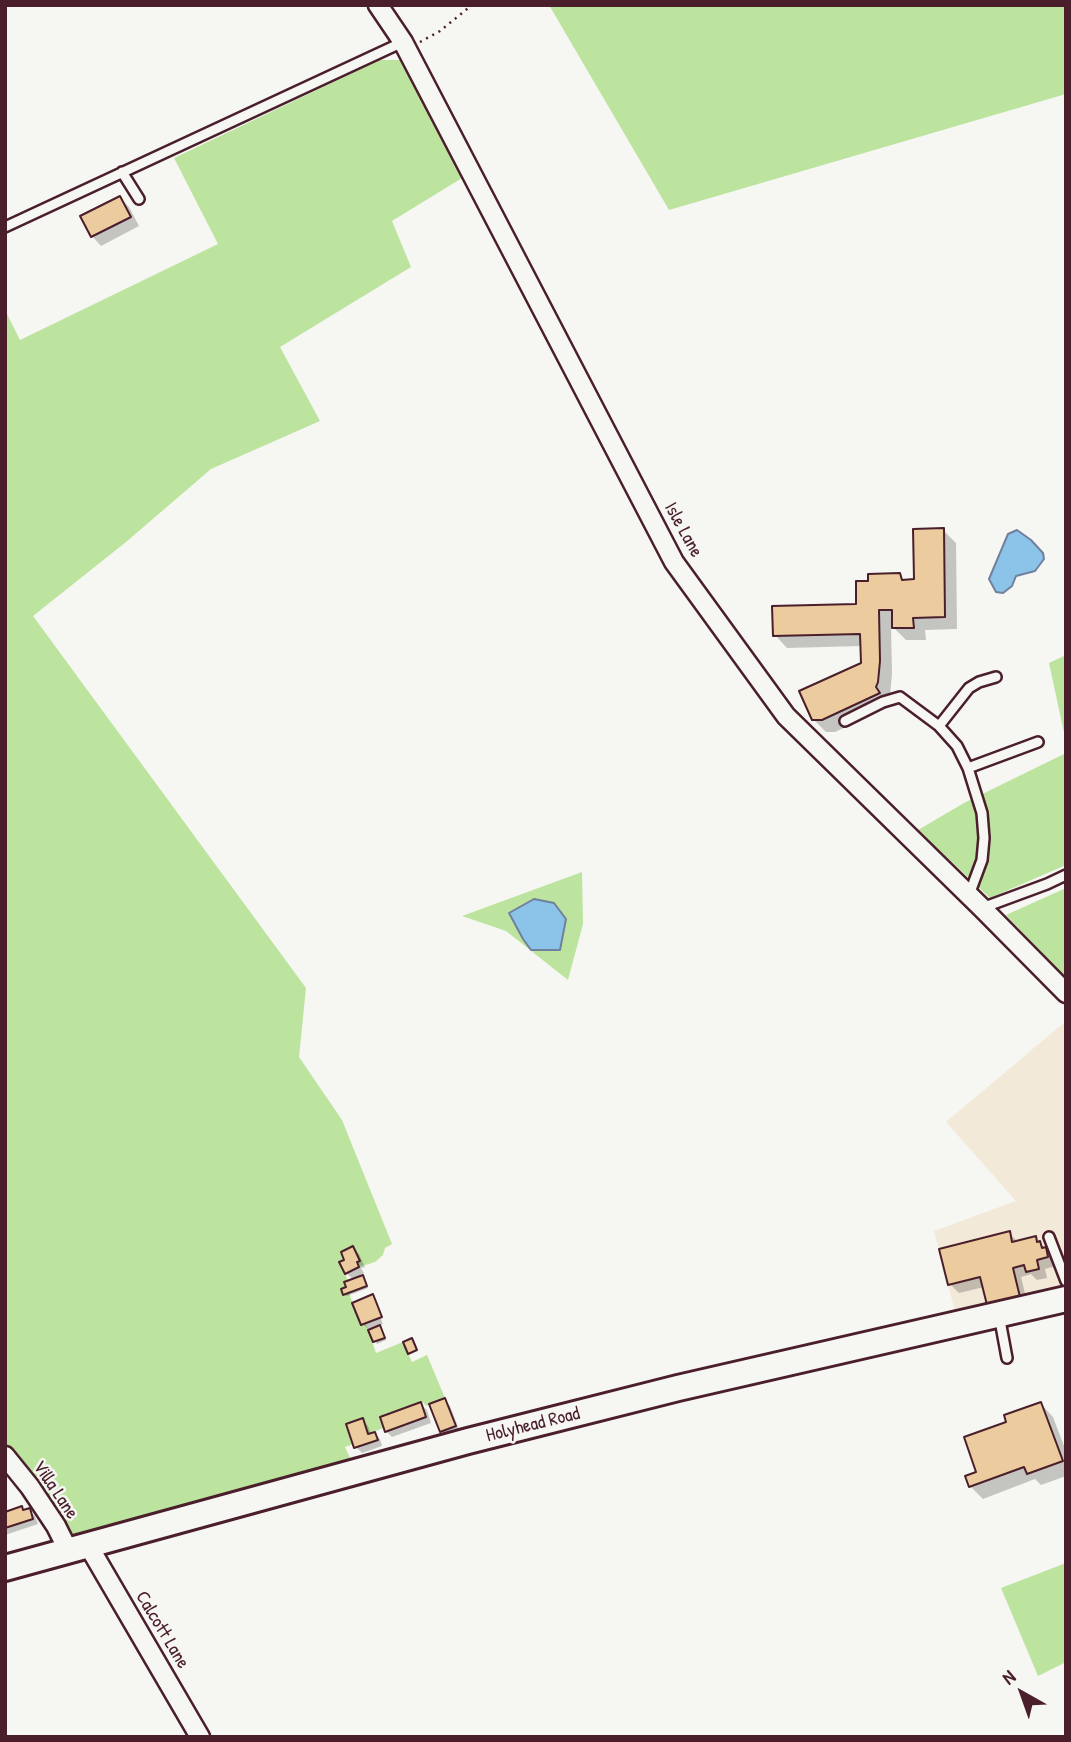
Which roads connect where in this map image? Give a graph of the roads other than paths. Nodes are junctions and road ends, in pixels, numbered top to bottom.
1 (378, 5) edge
2 (403, 41) junction
3 (122, 172) junction
4 (138, 199) dead end
5 (5, 227) edge
6 (996, 677) dead end
7 (845, 721) dead end
8 (939, 726) junction
9 (1038, 742) dead end
10 (968, 768) junction
11 (1066, 875) edge
12 (969, 895) junction
13 (982, 908) junction
14 (1066, 993) edge
15 (1049, 1237) dead end
16 (1066, 1281) edge
17 (1066, 1299) edge
18 (999, 1313) junction
19 (1007, 1358) dead end
20 (5, 1456) edge
21 (78, 1547) junction
22 (5, 1568) edge
23 (200, 1737) edge

1 - 2 street, Isle Lane
2 - 3 lane
2 - 12 street, Isle Lane
3 - 4 lane
3 - 5 lane
6 - 8 lane
7 - 8 lane
8 - 10 lane
9 - 10 lane
10 - 12 lane
11 - 13 lane
12 - 13 street, Isle Lane
13 - 14 street, Isle Lane
15 - 16 lane
17 - 18 main road, Holyhead Road
18 - 19 lane
18 - 21 main road, Holyhead Road
20 - 21 street, Villa Lane
21 - 22 main road, Holyhead Road
21 - 23 street, Calcott Lane

